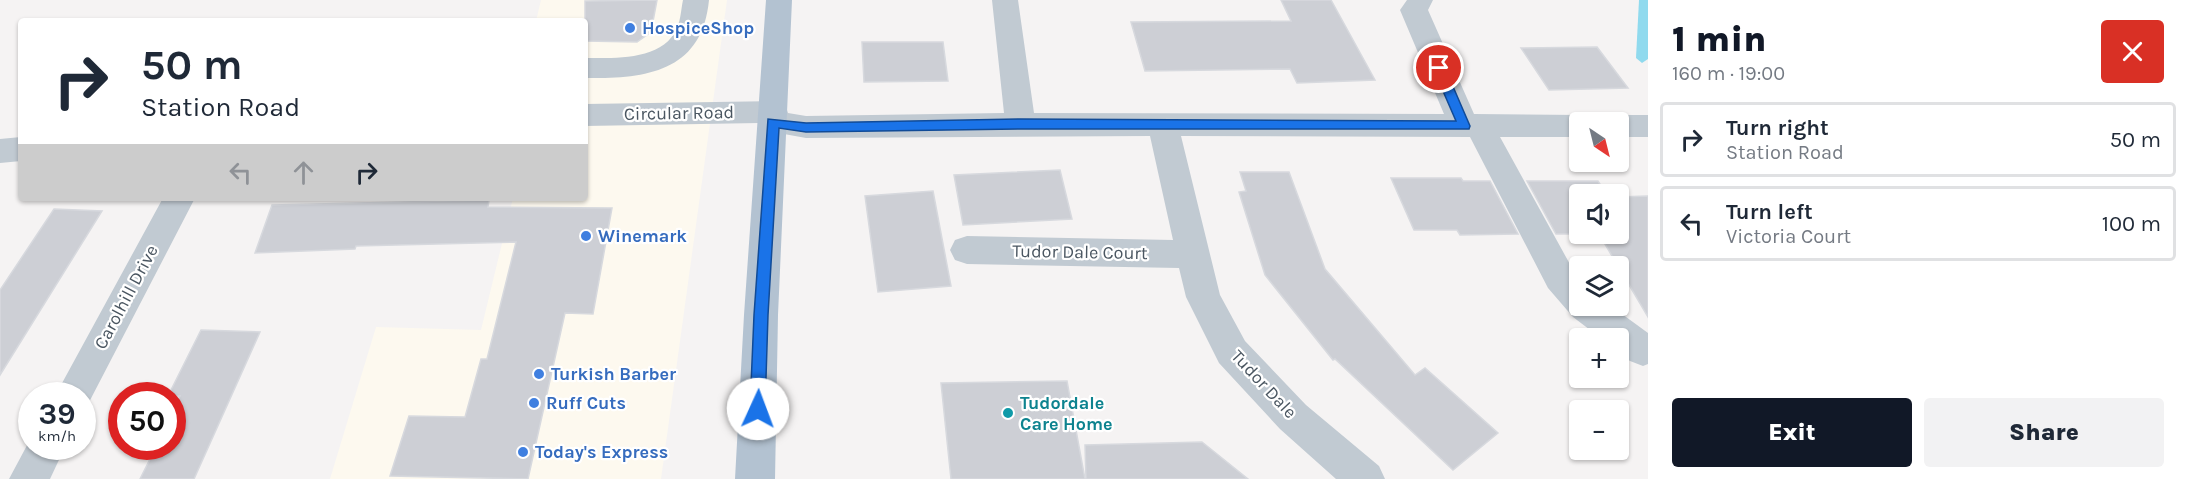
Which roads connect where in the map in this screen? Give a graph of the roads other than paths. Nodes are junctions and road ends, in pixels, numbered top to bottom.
1 (696, 0) edge
2 (779, 0) edge
3 (1005, 0) edge
4 (1420, 0) edge
5 (588, 68) edge
6 (588, 115) edge
7 (773, 117) junction
8 (1020, 124) junction
9 (1163, 125) junction
10 (1472, 126) junction
11 (1569, 126) edge
12 (1629, 126) edge
13 (1648, 126) edge
14 (18, 149) edge
15 (0, 151) edge
16 (177, 201) edge
17 (967, 250) dead end
18 (1194, 254) junction
19 (1569, 288) edge
20 (1598, 316) edge
21 (1643, 350) dead end
22 (81, 382) edge
23 (39, 460) edge
24 (29, 479) edge
25 (755, 479) edge
26 (1365, 479) edge

1 - 5 street
2 - 7 main road
3 - 8 street
4 - 10 street
6 - 7 street, Circular Road
7 - 8 street, Circular Road
7 - 25 main road
8 - 9 street, Circular Road
9 - 10 street, Circular Road
9 - 18 street, Tudor Dale
10 - 11 street, Circular Road
10 - 19 street
12 - 13 street
14 - 15 street
16 - 22 street, Carolhill Drive
17 - 18 street, Tudor Dale Court
18 - 26 street, Tudor Dale
20 - 21 street
23 - 24 street

